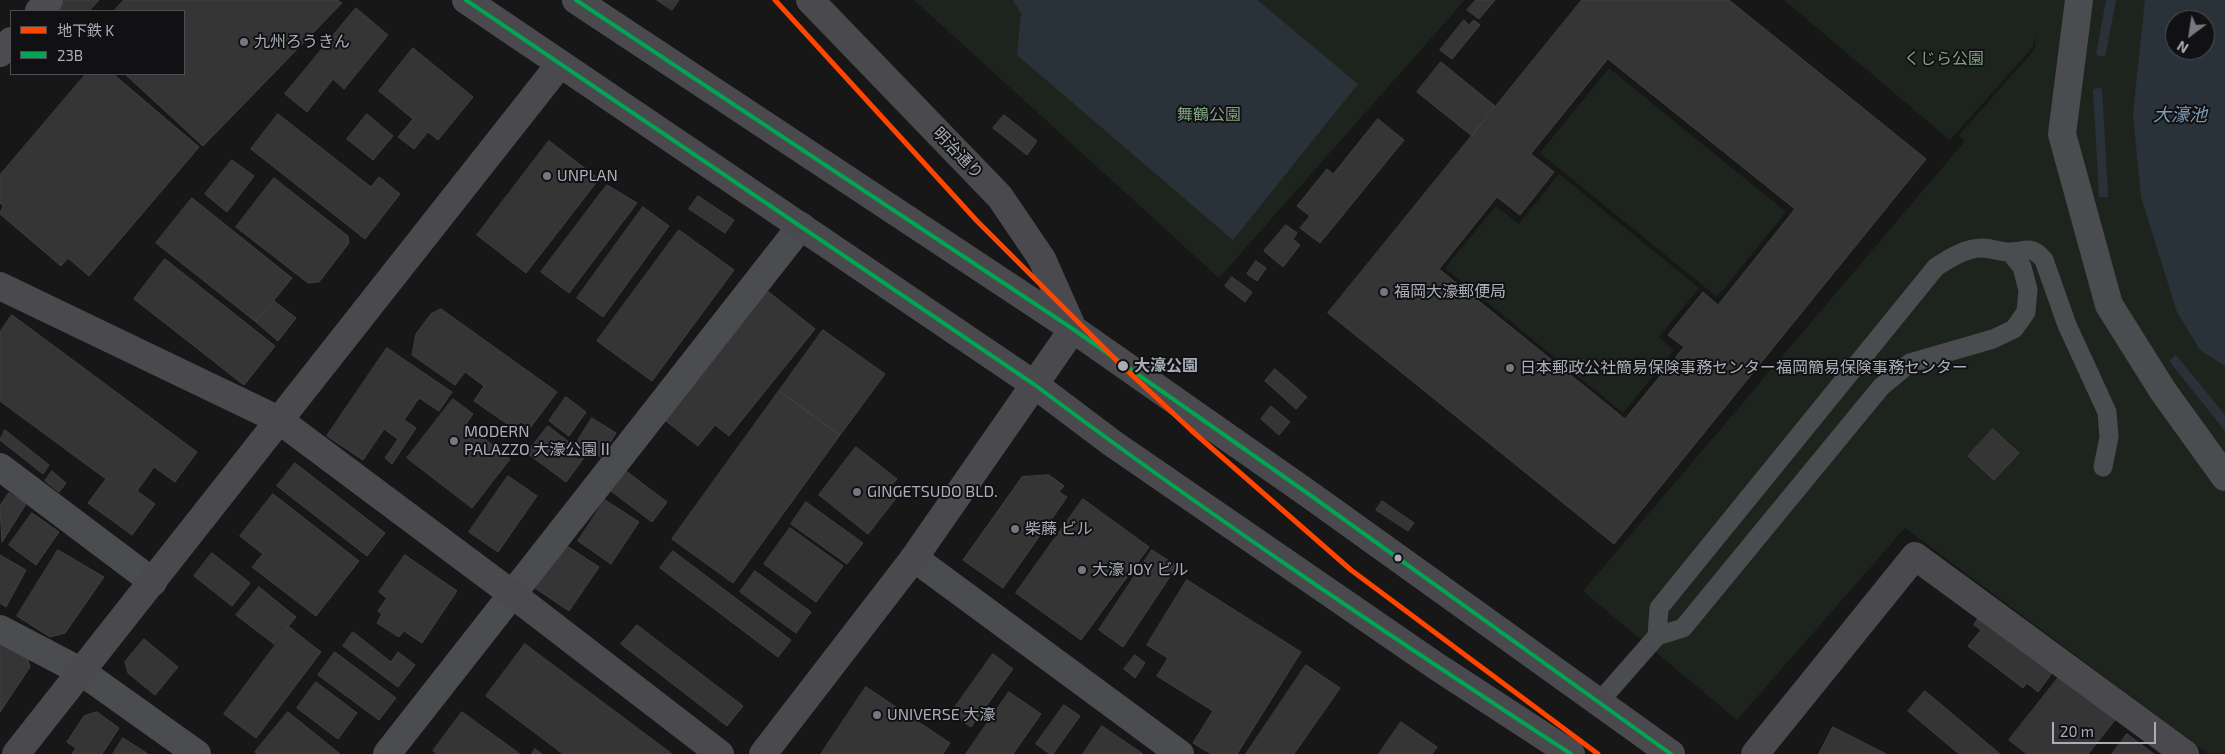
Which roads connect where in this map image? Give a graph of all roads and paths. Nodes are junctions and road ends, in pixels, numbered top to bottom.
1 (49, 0) edge
2 (466, 0) edge
3 (810, 0) edge
4 (2079, 0) edge
5 (590, 4) edge
6 (40, 10) edge
7 (10, 42) edge
8 (0, 53) edge
9 (560, 64) junction
10 (801, 226) junction
11 (2010, 252) junction
12 (0, 286) edge
13 (1073, 329) junction
14 (1035, 386) junction
15 (279, 420) junction
16 (0, 467) edge
17 (2103, 467) dead end
18 (2225, 476) edge
19 (914, 558) junction
20 (152, 582) junction
21 (512, 594) junction
22 (0, 629) edge
23 (1657, 636) junction
24 (82, 672) junction
25 (1600, 701) junction
26 (16, 754) edge
27 (197, 754) edge
28 (387, 754) edge
29 (720, 754) edge
30 (763, 754) edge
31 (1180, 754) edge
32 (1571, 754) edge
33 (1671, 754) edge
34 (1755, 754) edge
35 (2185, 754) edge

1 - 6 street
2 - 9 street
3 - 13 street, 明治通り
4 - 18 street
5 - 13 street
7 - 8 street
9 - 10 street
9 - 15 street
10 - 14 street
10 - 21 street
11 - 17 lane
11 - 23 lane
11 - 23 lane
12 - 15 street
13 - 14 street
13 - 25 street
14 - 19 street
14 - 32 street
15 - 20 street
15 - 21 street
16 - 20 street
19 - 30 street
19 - 31 street
20 - 24 street
21 - 28 street
21 - 29 street
22 - 24 street
23 - 25 lane
24 - 26 street
24 - 27 street
25 - 33 street
34 - 35 street

